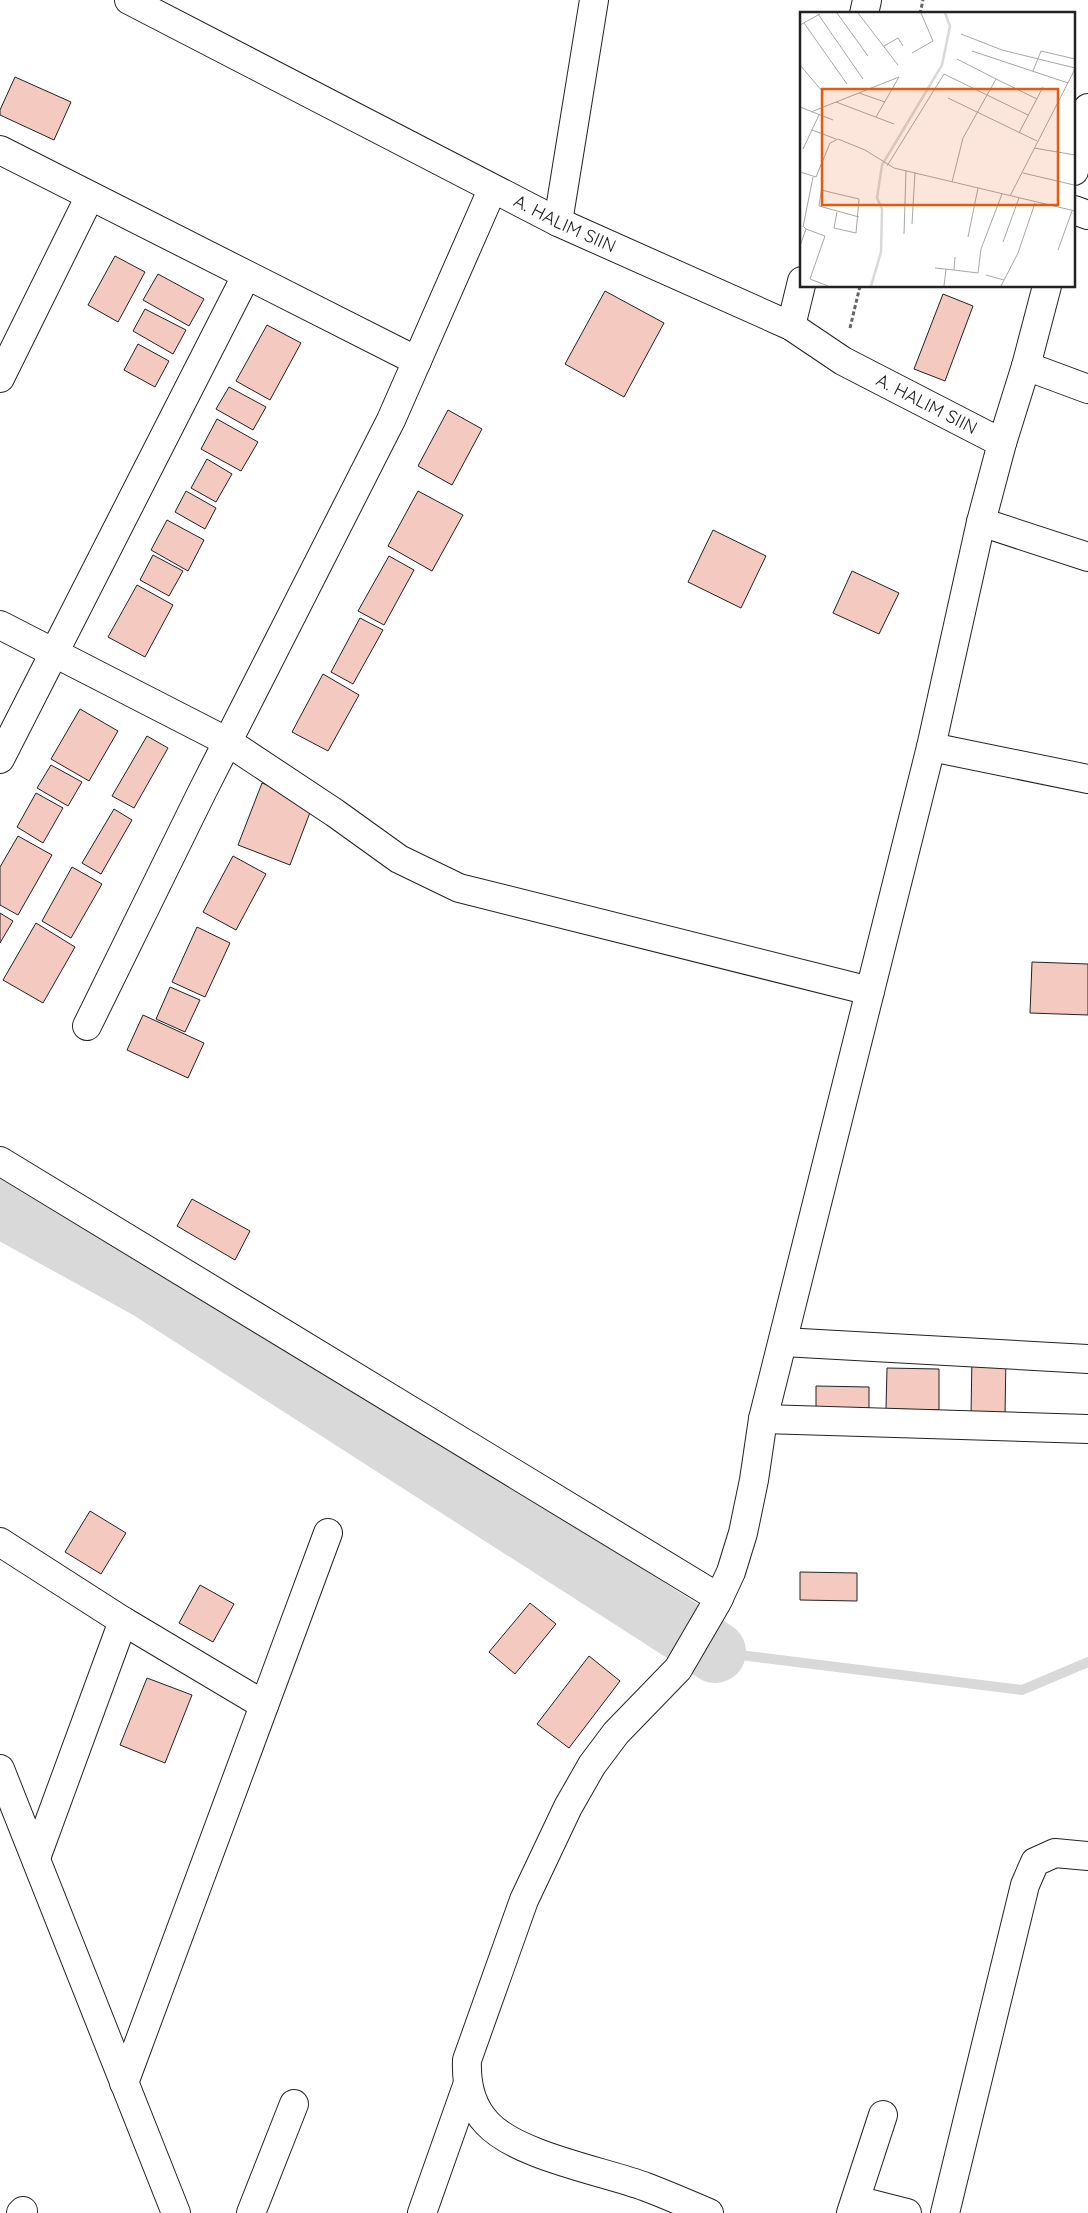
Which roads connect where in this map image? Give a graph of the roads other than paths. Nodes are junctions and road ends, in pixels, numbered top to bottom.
1 (128, 0) edge
2 (594, 0) edge
3 (1088, 108) edge
4 (0, 150) edge
5 (1076, 162) edge
6 (492, 190) junction
7 (90, 196) junction
8 (1076, 211) edge
9 (1088, 215) edge
10 (558, 222) junction
11 (246, 276) junction
12 (800, 288) edge
13 (1046, 288) edge
14 (791, 326) junction
15 (417, 361) junction
16 (1026, 366) junction
17 (0, 378) edge
18 (1088, 389) edge
19 (1002, 443) junction
20 (981, 522) junction
21 (1088, 557) edge
22 (0, 625) edge
23 (54, 652) junction
24 (228, 742) junction
25 (930, 747) junction
26 (0, 760) edge
27 (1088, 779) edge
28 (870, 990) junction
29 (87, 1026) dead end
30 (0, 1162) edge
31 (783, 1342) junction
32 (1088, 1359) edge
33 (763, 1419) junction
34 (1088, 1429) edge
35 (328, 1533) dead end
36 (0, 1542) edge
37 (718, 1600) junction
38 (123, 1621) junction
39 (264, 1705) junction
40 (0, 1769) edge
41 (1088, 1856) edge
42 (36, 1858) junction
43 (124, 2083) junction
44 (468, 2083) junction
45 (294, 2104) dead end
46 (883, 2115) dead end
47 (853, 2207) edge
48 (176, 2213) edge
49 (251, 2213) edge
50 (422, 2213) edge
51 (709, 2213) edge
52 (907, 2213) edge
53 (945, 2213) edge

1 - 6 street, A. HALIM SIIN
2 - 10 street
3 - 5 street
4 - 7 street
6 - 10 street, A. HALIM SIIN
6 - 15 street
7 - 11 street
7 - 17 street
8 - 9 street
10 - 14 street, A. HALIM SIIN
11 - 15 street
11 - 23 street
12 - 14 street
13 - 16 street
14 - 19 street, A. HALIM SIIN
15 - 24 street
16 - 18 street
16 - 19 street
19 - 20 street
20 - 21 street
20 - 25 street
22 - 23 street
23 - 24 street
23 - 26 street
24 - 28 street
24 - 29 street
25 - 27 street
25 - 28 street
28 - 31 street
30 - 37 street
31 - 32 street
31 - 33 street
33 - 34 street
33 - 37 street
35 - 39 street
36 - 38 street
37 - 44 street
38 - 39 street
38 - 42 street
39 - 43 street
40 - 42 street
41 - 53 street
42 - 43 street
43 - 48 street
44 - 50 street
44 - 51 street
45 - 49 street
46 - 47 street
47 - 52 street

